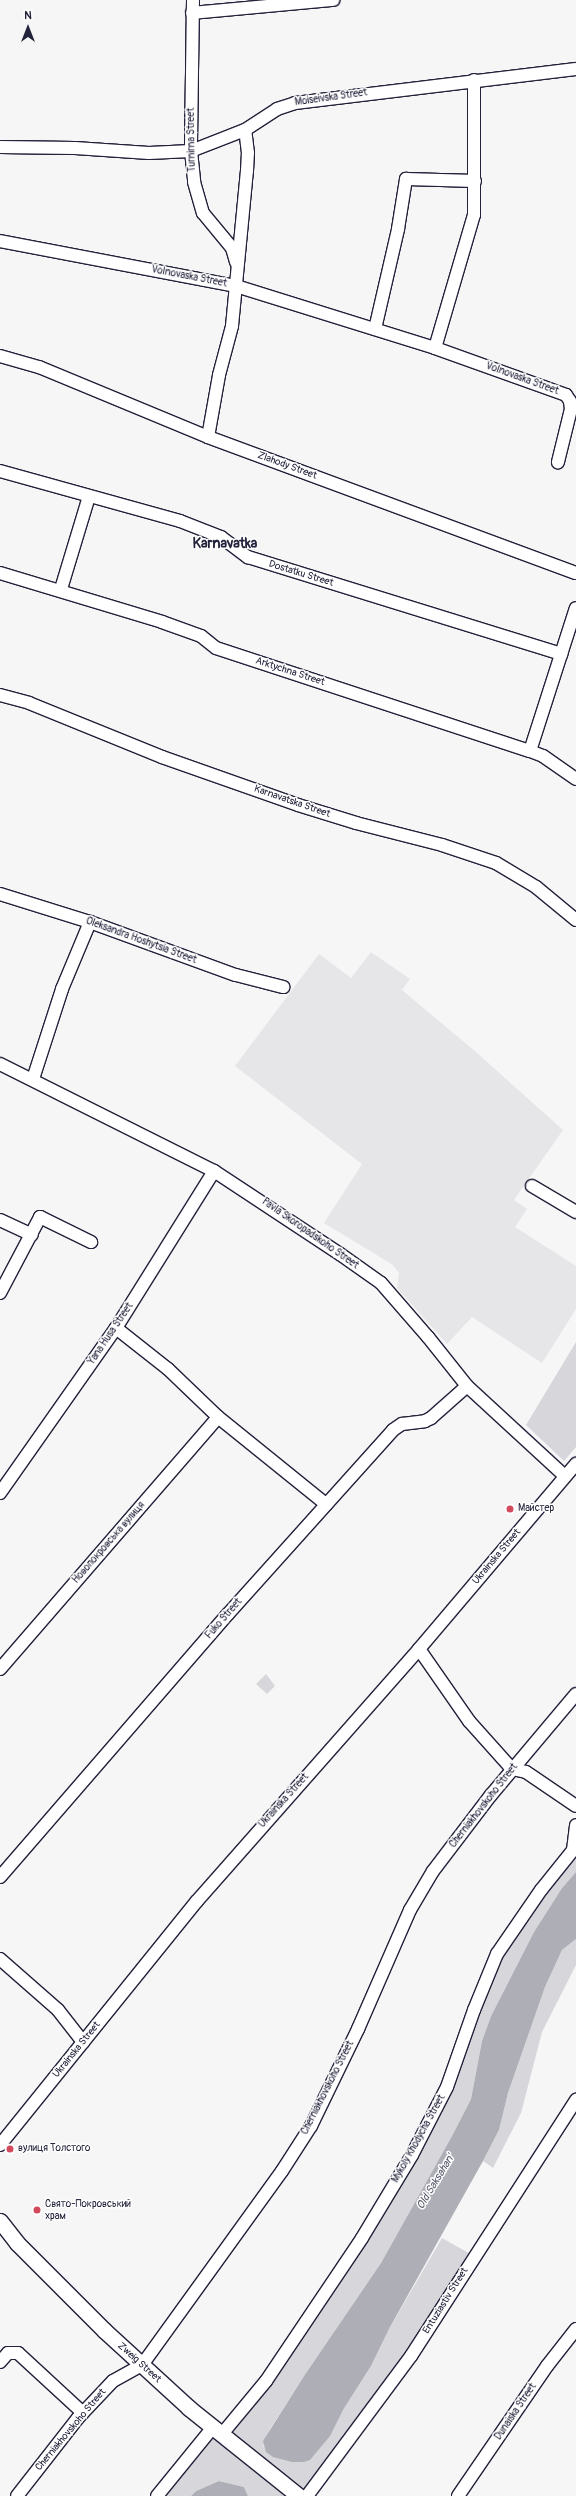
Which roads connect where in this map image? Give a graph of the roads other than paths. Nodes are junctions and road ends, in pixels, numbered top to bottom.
1 (193, 0) edge
2 (333, 0) edge
3 (192, 14) junction
4 (576, 69) edge
5 (474, 80) junction
6 (244, 130) junction
7 (0, 147) edge
8 (191, 151) junction
9 (475, 180) junction
10 (0, 241) edge
11 (238, 268) junction
12 (236, 286) junction
13 (375, 329) junction
14 (435, 348) junction
15 (0, 356) edge
16 (208, 437) junction
17 (558, 462) dead end
18 (0, 471) edge
19 (89, 496) junction
20 (0, 573) edge
21 (576, 573) edge
22 (61, 590) junction
23 (576, 608) edge
24 (561, 654) junction
25 (0, 695) edge
26 (530, 751) junction
27 (576, 779) edge
28 (0, 894) edge
29 (576, 920) edge
30 (90, 922) junction
31 (283, 987) dead end
32 (0, 1064) edge
33 (33, 1079) junction
34 (214, 1171) junction
35 (532, 1186) dead end
36 (576, 1212) edge
37 (0, 1220) edge
38 (32, 1235) junction
39 (91, 1242) dead end
40 (0, 1293) edge
41 (116, 1328) junction
42 (466, 1386) junction
43 (218, 1417) junction
44 (576, 1464) edge
45 (565, 1476) junction
46 (2, 1487) edge
47 (326, 1504) junction
48 (419, 1649) junction
49 (0, 1669) edge
50 (576, 1694) edge
51 (512, 1769) junction
52 (576, 1806) edge
53 (576, 1825) edge
54 (0, 1877) edge
55 (0, 1959) edge
56 (83, 2042) junction
57 (576, 2100) edge
58 (0, 2145) edge
59 (0, 2221) edge
60 (576, 2329) edge
61 (0, 2362) edge
62 (142, 2365) junction
63 (83, 2413) junction
64 (218, 2430) junction
65 (295, 2493) edge
66 (17, 2496) edge
67 (156, 2496) edge
68 (307, 2496) edge
69 (458, 2496) edge

1 - 3 street, Turnirna Street
2 - 3 street
3 - 8 street, Turnirna Street
4 - 5 street, Moiseivska Street
5 - 6 street, Moiseivska Street
5 - 9 street
6 - 8 street, Moiseivska Street
6 - 11 street, Turnirna Street
7 - 8 street, Moiseivska Street
8 - 11 street, Turnirna Street
9 - 13 street
9 - 14 street
10 - 12 street, Volnovaska Street
11 - 12 street, Turnirna Street
12 - 13 street, Volnovaska Street
12 - 16 street, Turnirna Street
13 - 14 street, Volnovaska Street
14 - 17 street, Volnovaska Street
15 - 16 street, Zlahody Street
16 - 21 street, Zlahody Street
18 - 19 street, Dostatku Street
19 - 22 street
19 - 24 street, Dostatku Street
20 - 22 street, Arktychna Street
22 - 26 street, Arktychna Street
23 - 24 street
24 - 26 street
25 - 29 street, Karnavatska Street
26 - 27 street, Arktychna Street
28 - 30 street, Oleksandra Hoshytsia Street
30 - 31 street, Oleksandra Hoshytsia Street
30 - 33 street
32 - 33 street, Pavla Skoropadskoho Street
33 - 34 street, Pavla Skoropadskoho Street
34 - 41 street, Yana Husa Street
34 - 42 street, Pavla Skoropadskoho Street
35 - 36 street
37 - 38 street
38 - 39 street
38 - 40 street
41 - 43 street
41 - 46 street, Yana Husa Street
42 - 45 street, Pavla Skoropadskoho Street
42 - 47 street, Fuko Street
43 - 47 street
43 - 49 street, Новопокровська вулиця
44 - 45 street, Ukrainska Street
45 - 48 street, Ukrainska Street
47 - 54 street, Fuko Street
48 - 51 street
48 - 56 street, Ukrainska Street
50 - 51 street, Cherniakhovskoho Street
51 - 52 street
51 - 62 street, Cherniakhovskoho Street
53 - 64 street, Mykoly Khodycha Street
55 - 56 street
56 - 58 street, Ukrainska Street
57 - 68 street, Entuziastiv Street
59 - 62 main road, Zweig Street
60 - 69 street, Dunaiska Street
61 - 63 street
62 - 63 street, Cherniakhovskoho Street
62 - 64 main road, Zweig Street
63 - 66 street, Cherniakhovskoho Street
64 - 65 main road, Zweig Street
64 - 67 street, Mykoly Khodycha Street

